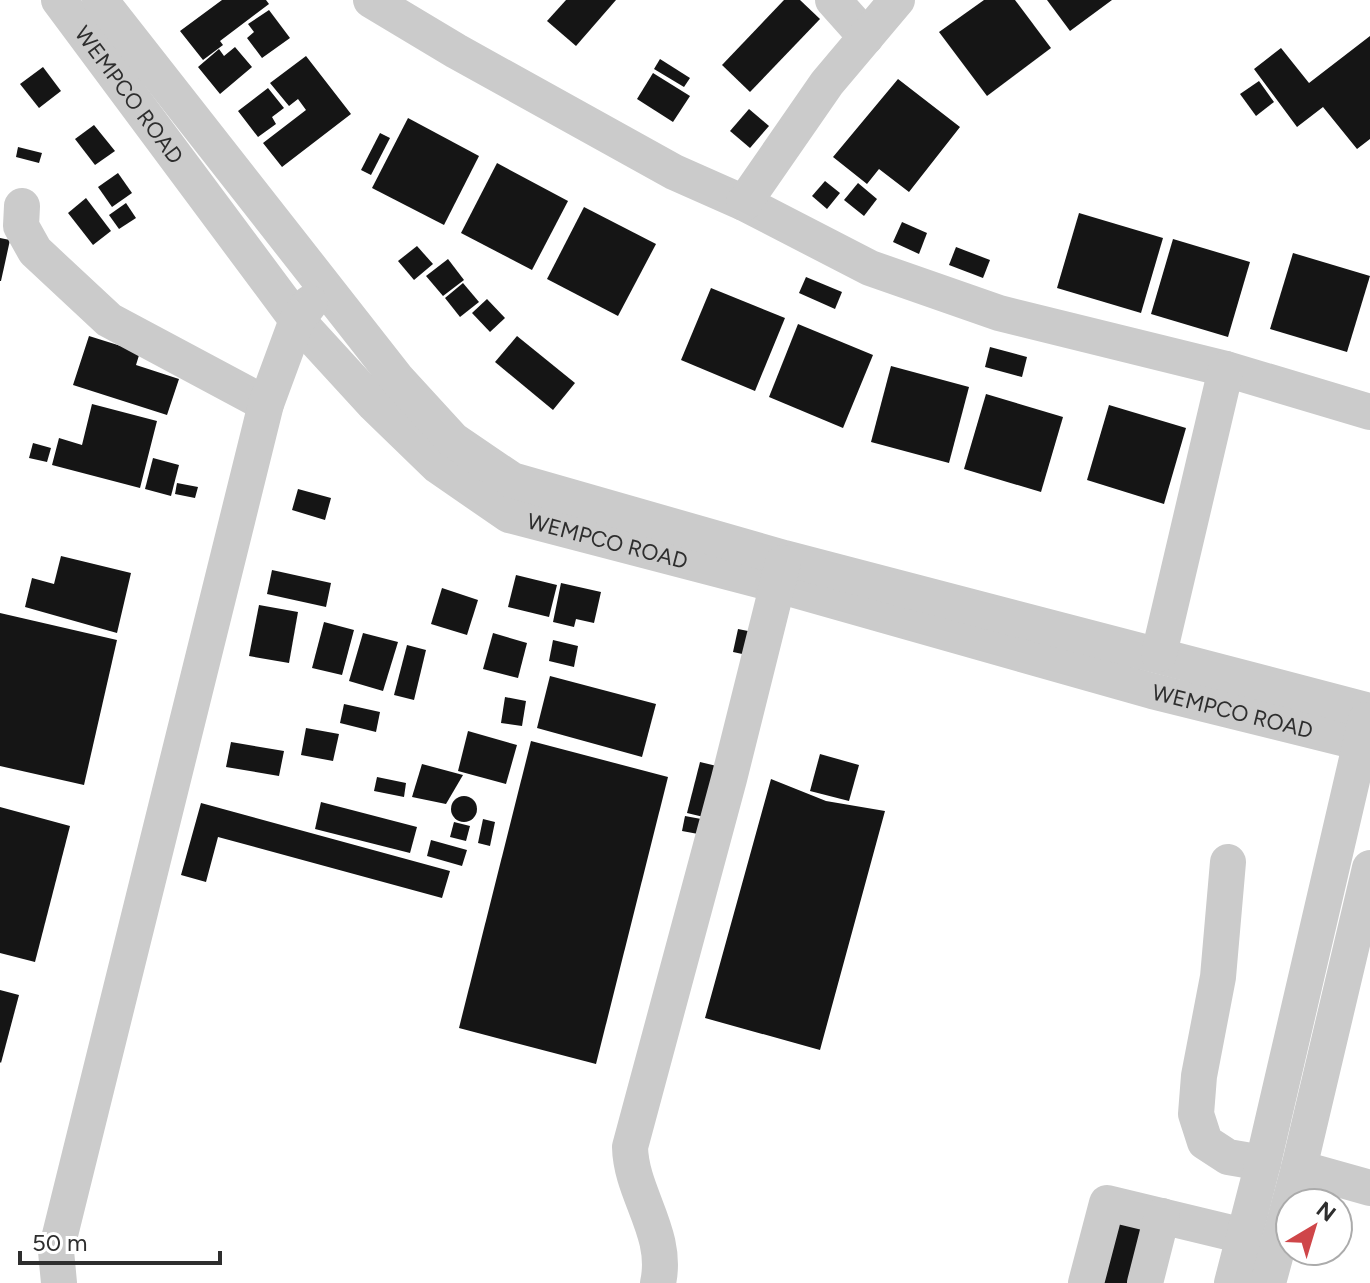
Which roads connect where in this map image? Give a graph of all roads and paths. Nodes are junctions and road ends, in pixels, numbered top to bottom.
1 (59, 0) edge
2 (100, 0) edge
3 (371, 0) edge
4 (833, 0) edge
5 (897, 0) edge
6 (866, 37) junction
7 (744, 203) junction
8 (22, 206) dead end
9 (322, 286) junction
10 (297, 320) junction
11 (1226, 369) junction
12 (266, 404) junction
13 (1370, 412) edge
14 (781, 572) junction
15 (1159, 654) junction
16 (1367, 727) edge
17 (1228, 862) dead end
18 (1370, 868) edge
19 (1263, 1163) junction
20 (1299, 1168) junction
21 (1370, 1188) edge
22 (1162, 1216) junction
23 (1244, 1236) junction
24 (59, 1283) edge
25 (658, 1283) edge
26 (1086, 1283) edge
27 (1145, 1283) edge
28 (1232, 1283) edge
29 (1268, 1283) edge

1 - 10 street, WEMPCO ROAD
2 - 9 street, WEMPCO ROAD
3 - 7 street
4 - 6 street
5 - 6 street
6 - 7 street
7 - 11 street
8 - 12 street
9 - 10 street
9 - 14 street, WEMPCO ROAD
10 - 12 street
10 - 14 street, WEMPCO ROAD
11 - 13 street
11 - 15 street
12 - 24 street
14 - 15 street, WEMPCO ROAD
14 - 16 street, WEMPCO ROAD
14 - 25 street
15 - 16 street, WEMPCO ROAD
16 - 19 street
17 - 19 street
18 - 20 street
19 - 23 street
20 - 21 street
20 - 29 street
22 - 23 street
22 - 26 street
22 - 27 street
23 - 28 street

